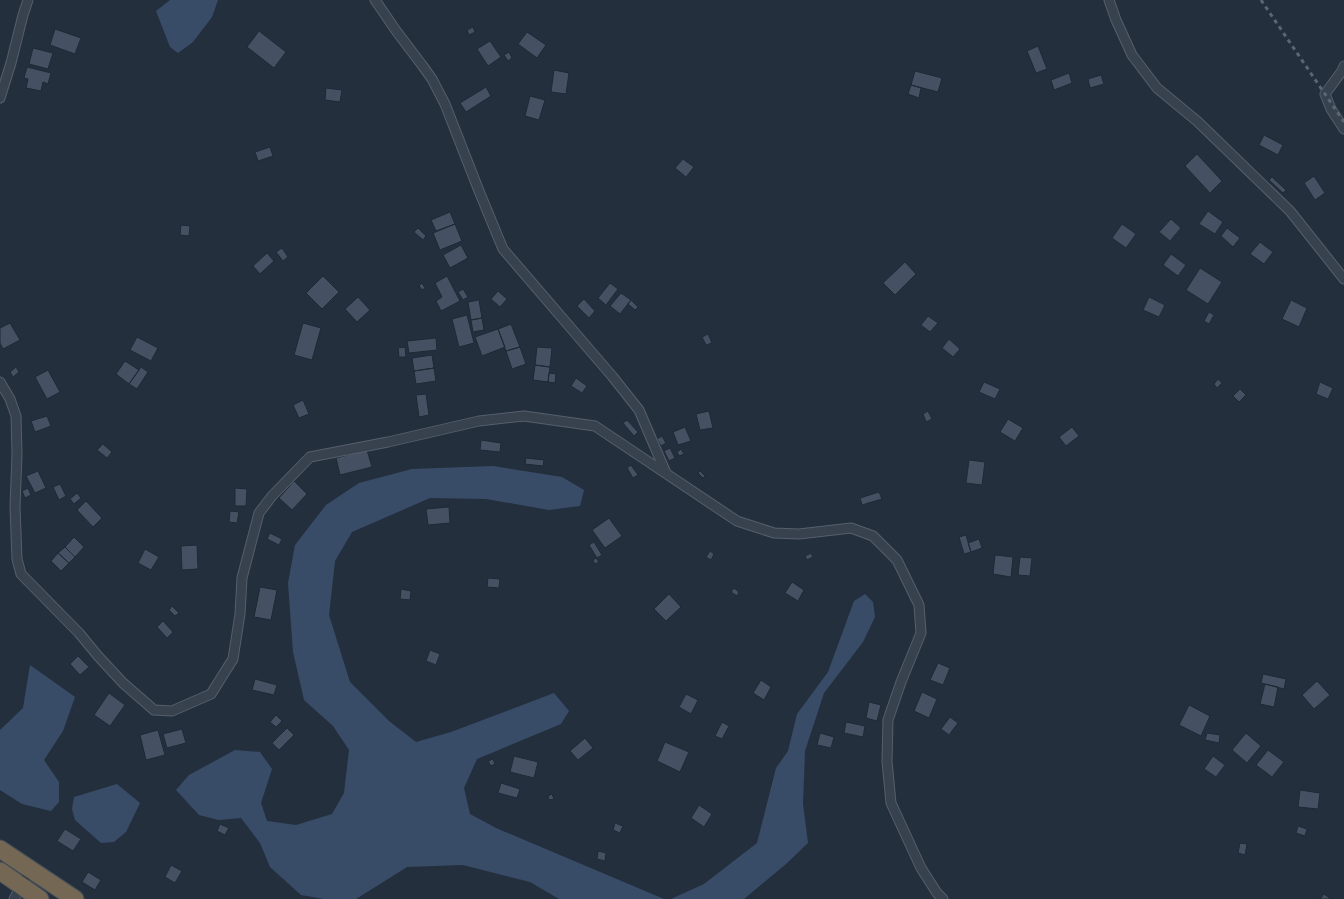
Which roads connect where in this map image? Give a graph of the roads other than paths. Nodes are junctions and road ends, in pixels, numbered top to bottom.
1 (28, 0) edge
2 (375, 0) edge
3 (1108, 0) edge
4 (1344, 66) edge
5 (0, 98) edge
6 (1344, 129) edge
7 (1344, 279) edge
8 (0, 382) edge
9 (666, 473) junction
10 (0, 849) edge
11 (921, 868) junction
12 (30, 869) junction
13 (0, 871) edge
14 (18, 892) edge
15 (40, 899) edge
16 (75, 899) edge
17 (934, 899) edge
18 (943, 899) edge

1 - 5 street
2 - 9 street
3 - 7 street
4 - 6 street
8 - 9 street
9 - 11 street
10 - 12 highway
11 - 17 street
11 - 18 street
12 - 14 street
12 - 16 highway
13 - 14 highway
14 - 15 highway

